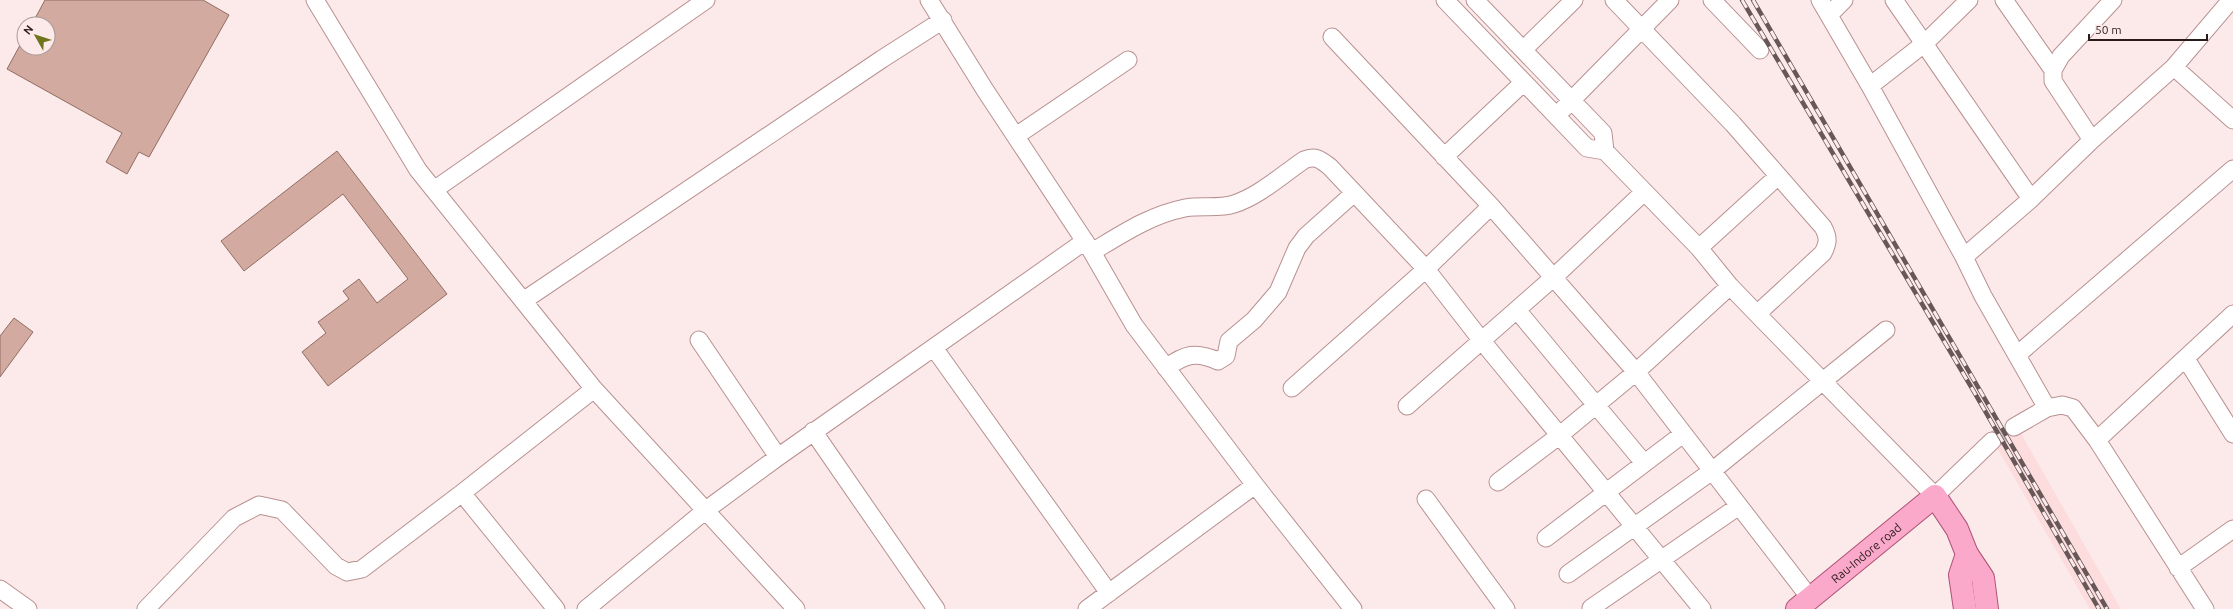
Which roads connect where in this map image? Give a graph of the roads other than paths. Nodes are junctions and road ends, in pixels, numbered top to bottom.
1 (315, 0) edge
2 (706, 0) edge
3 (929, 0) edge
4 (1445, 0) edge
5 (1475, 0) edge
6 (1574, 0) edge
7 (1614, 0) edge
8 (1670, 0) edge
9 (1712, 0) edge
10 (1820, 0) edge
11 (1844, 0) edge
12 (1894, 0) edge
13 (1969, 0) edge
14 (2004, 0) edge
15 (2113, 0) edge
16 (2231, 0) edge
17 (1828, 15) junction
18 (943, 20) junction
19 (1641, 29) junction
20 (1332, 37) dead end
21 (1925, 43) junction
22 (1524, 49) junction
23 (1760, 50) dead end
24 (1128, 60) dead end
25 (2174, 67) junction
26 (2053, 70) junction
27 (1524, 82) junction
28 (1870, 86) junction
29 (1572, 101) junction
30 (1556, 116) junction
31 (2233, 120) edge
32 (1016, 136) junction
33 (2092, 140) junction
34 (1605, 151) junction
35 (1444, 157) junction
36 (2233, 169) edge
37 (1778, 176) junction
38 (434, 190) junction
39 (1644, 192) junction
40 (1354, 194) junction
41 (2031, 199) junction
42 (1491, 206) junction
43 (1088, 246) junction
44 (1699, 248) junction
45 (1964, 257) junction
46 (1426, 269) junction
47 (1554, 277) junction
48 (1730, 286) junction
49 (523, 300) junction
50 (1517, 310) junction
51 (1757, 314) junction
52 (2233, 314) edge
53 (1886, 330) dead end
54 (699, 340) dead end
55 (1482, 341) junction
56 (934, 348) junction
57 (2017, 355) junction
58 (2186, 359) junction
59 (1166, 368) junction
60 (1636, 372) junction
61 (1822, 381) junction
62 (1292, 388) dead end
63 (594, 389) junction
64 (1597, 404) junction
65 (1407, 406) dead end
66 (2047, 408) junction
67 (2014, 427) tunnel mouth
68 (813, 431) junction
69 (1683, 434) junction
70 (2233, 434) edge
71 (1560, 435) junction
72 (2097, 440) junction
73 (1992, 441) tunnel mouth
74 (778, 457) junction
75 (1644, 463) junction
76 (1712, 471) junction
77 (1498, 482) dead end
78 (1255, 485) junction
79 (1606, 491) junction
80 (462, 493) junction
81 (1935, 496) junction
82 (1426, 499) dead end
83 (1739, 506) junction
84 (706, 510) junction
85 (1636, 527) junction
86 (2233, 529) edge
87 (1546, 538) dead end
88 (1967, 554) junction
89 (1662, 559) junction
90 (2178, 568) junction
91 (1568, 574) dead end
92 (0, 589) edge
93 (1109, 593) junction
94 (1803, 604) edge
95 (1591, 608) edge
96 (28, 609) edge
97 (146, 609) edge
98 (556, 609) edge
99 (586, 609) edge
100 (796, 609) edge
101 (936, 609) edge
102 (1086, 609) edge
103 (1353, 609) edge
104 (1506, 609) edge
105 (1702, 609) edge
106 (1965, 609) edge
107 (1987, 609) edge
108 (2205, 609) edge

1 - 38 street
2 - 38 street
3 - 18 street
4 - 27 street
5 - 22 street
6 - 22 street
7 - 19 street
8 - 19 street
9 - 23 street
10 - 17 street
11 - 17 street
12 - 21 street
13 - 21 street
14 - 26 street
15 - 26 street
16 - 25 street
17 - 28 street
18 - 32 street
18 - 49 street
19 - 29 street
19 - 37 street
20 - 35 street
21 - 28 street
21 - 41 street
22 - 29 street
24 - 32 street
25 - 31 street
25 - 33 street
26 - 33 street
27 - 30 street
27 - 35 street
28 - 45 street
29 - 30 street
29 - 34 street
30 - 34 street
32 - 43 street
33 - 41 street
34 - 39 street
35 - 42 street
36 - 57 street
37 - 44 street
37 - 51 street
38 - 49 street
39 - 44 street
39 - 47 street
40 - 43 street
40 - 46 street
40 - 59 street
41 - 45 street
42 - 46 street
42 - 47 street
43 - 56 street
43 - 59 street
44 - 48 street
45 - 57 street
46 - 55 street
46 - 62 street
47 - 50 street
47 - 60 street
48 - 51 street
48 - 60 street
49 - 63 street
50 - 55 street
50 - 64 street
51 - 61 street
52 - 58 street
53 - 61 street
54 - 74 street
55 - 65 street
55 - 71 street
56 - 68 street
56 - 93 street
57 - 66 street
58 - 70 street
58 - 72 street
59 - 78 street
60 - 64 street
60 - 69 street
61 - 76 street
61 - 81 street
63 - 80 street
63 - 84 street
64 - 71 street
64 - 75 street
66 - 67 street
66 - 72 street
68 - 74 street
68 - 101 street
69 - 75 street
69 - 76 street
71 - 77 street
71 - 79 street
72 - 90 street
73 - 81 street
74 - 84 street
75 - 79 street
76 - 83 street
76 - 85 street
78 - 93 street
78 - 103 street
79 - 85 street
79 - 87 street
80 - 97 street
80 - 98 street
81 - 88 main road
81 - 94 main road, Rau-Indore road
82 - 104 street
83 - 89 street
83 - 94 street
84 - 99 street
84 - 100 street
85 - 89 street
85 - 91 street
86 - 90 street
88 - 106 main road
88 - 107 main road
89 - 95 street
89 - 105 street
90 - 108 street
92 - 96 street
93 - 102 street

